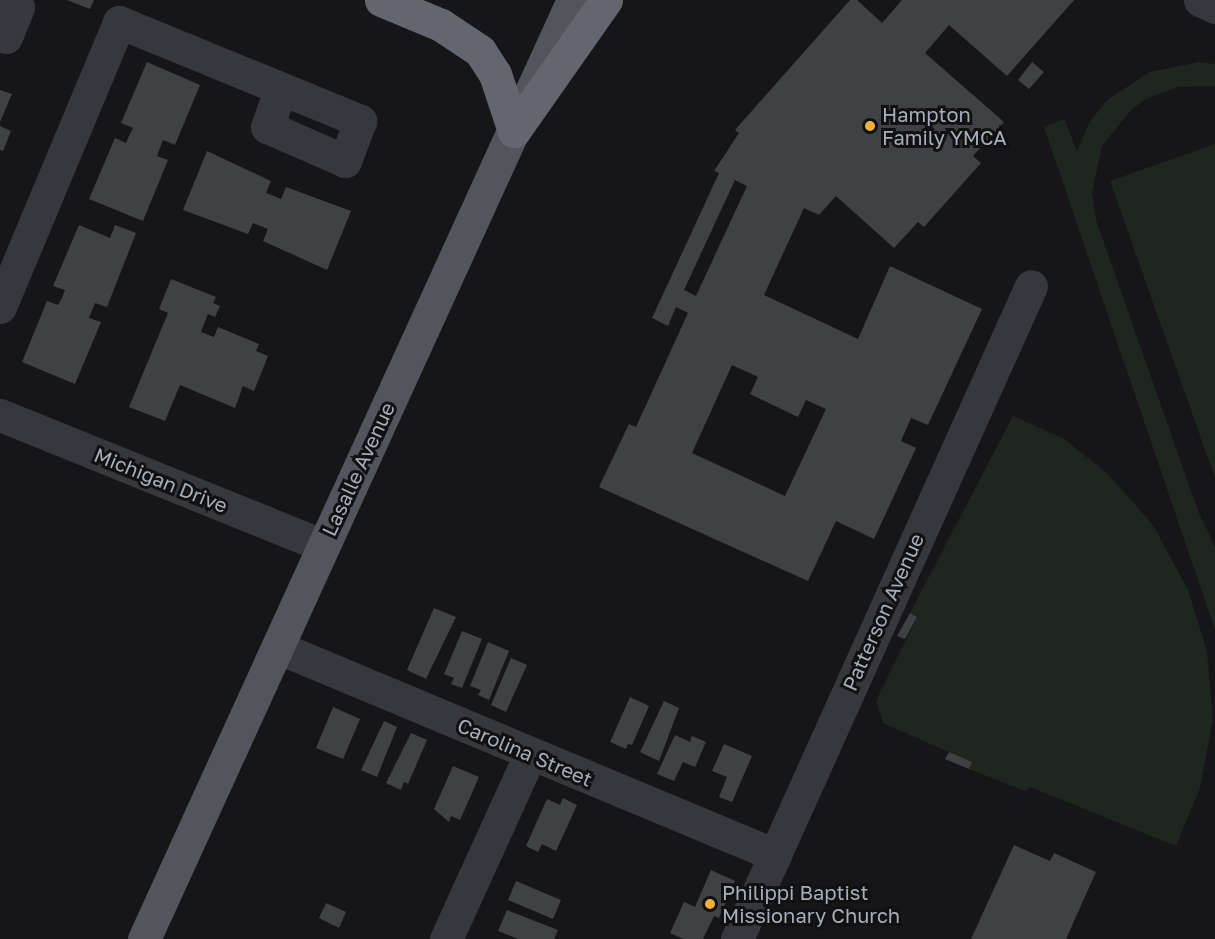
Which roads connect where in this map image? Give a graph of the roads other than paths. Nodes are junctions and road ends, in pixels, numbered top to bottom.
1 (2, 0) edge
2 (381, 0) edge
3 (573, 0) edge
4 (606, 0) edge
5 (1200, 0) edge
6 (1215, 7) edge
7 (0, 35) edge
8 (281, 88) dead end
9 (514, 131) junction
10 (1030, 286) dead end
11 (0, 307) edge
12 (0, 415) edge
13 (322, 545) junction
14 (277, 647) junction
15 (530, 755) junction
16 (775, 855) junction
17 (144, 939) edge
18 (446, 939) edge
19 (737, 939) edge

1 - 7 street
2 - 9 highway
3 - 9 main road, Lasalle Avenue
4 - 9 highway
5 - 6 street
8 - 11 street
9 - 13 main road, Lasalle Avenue
10 - 16 street, Patterson Avenue
12 - 13 street, Michigan Drive
13 - 14 main road, Lasalle Avenue
14 - 15 street, Carolina Street
14 - 17 main road, Lasalle Avenue
15 - 16 street, Carolina Street
15 - 18 street
16 - 19 street, Patterson Avenue

